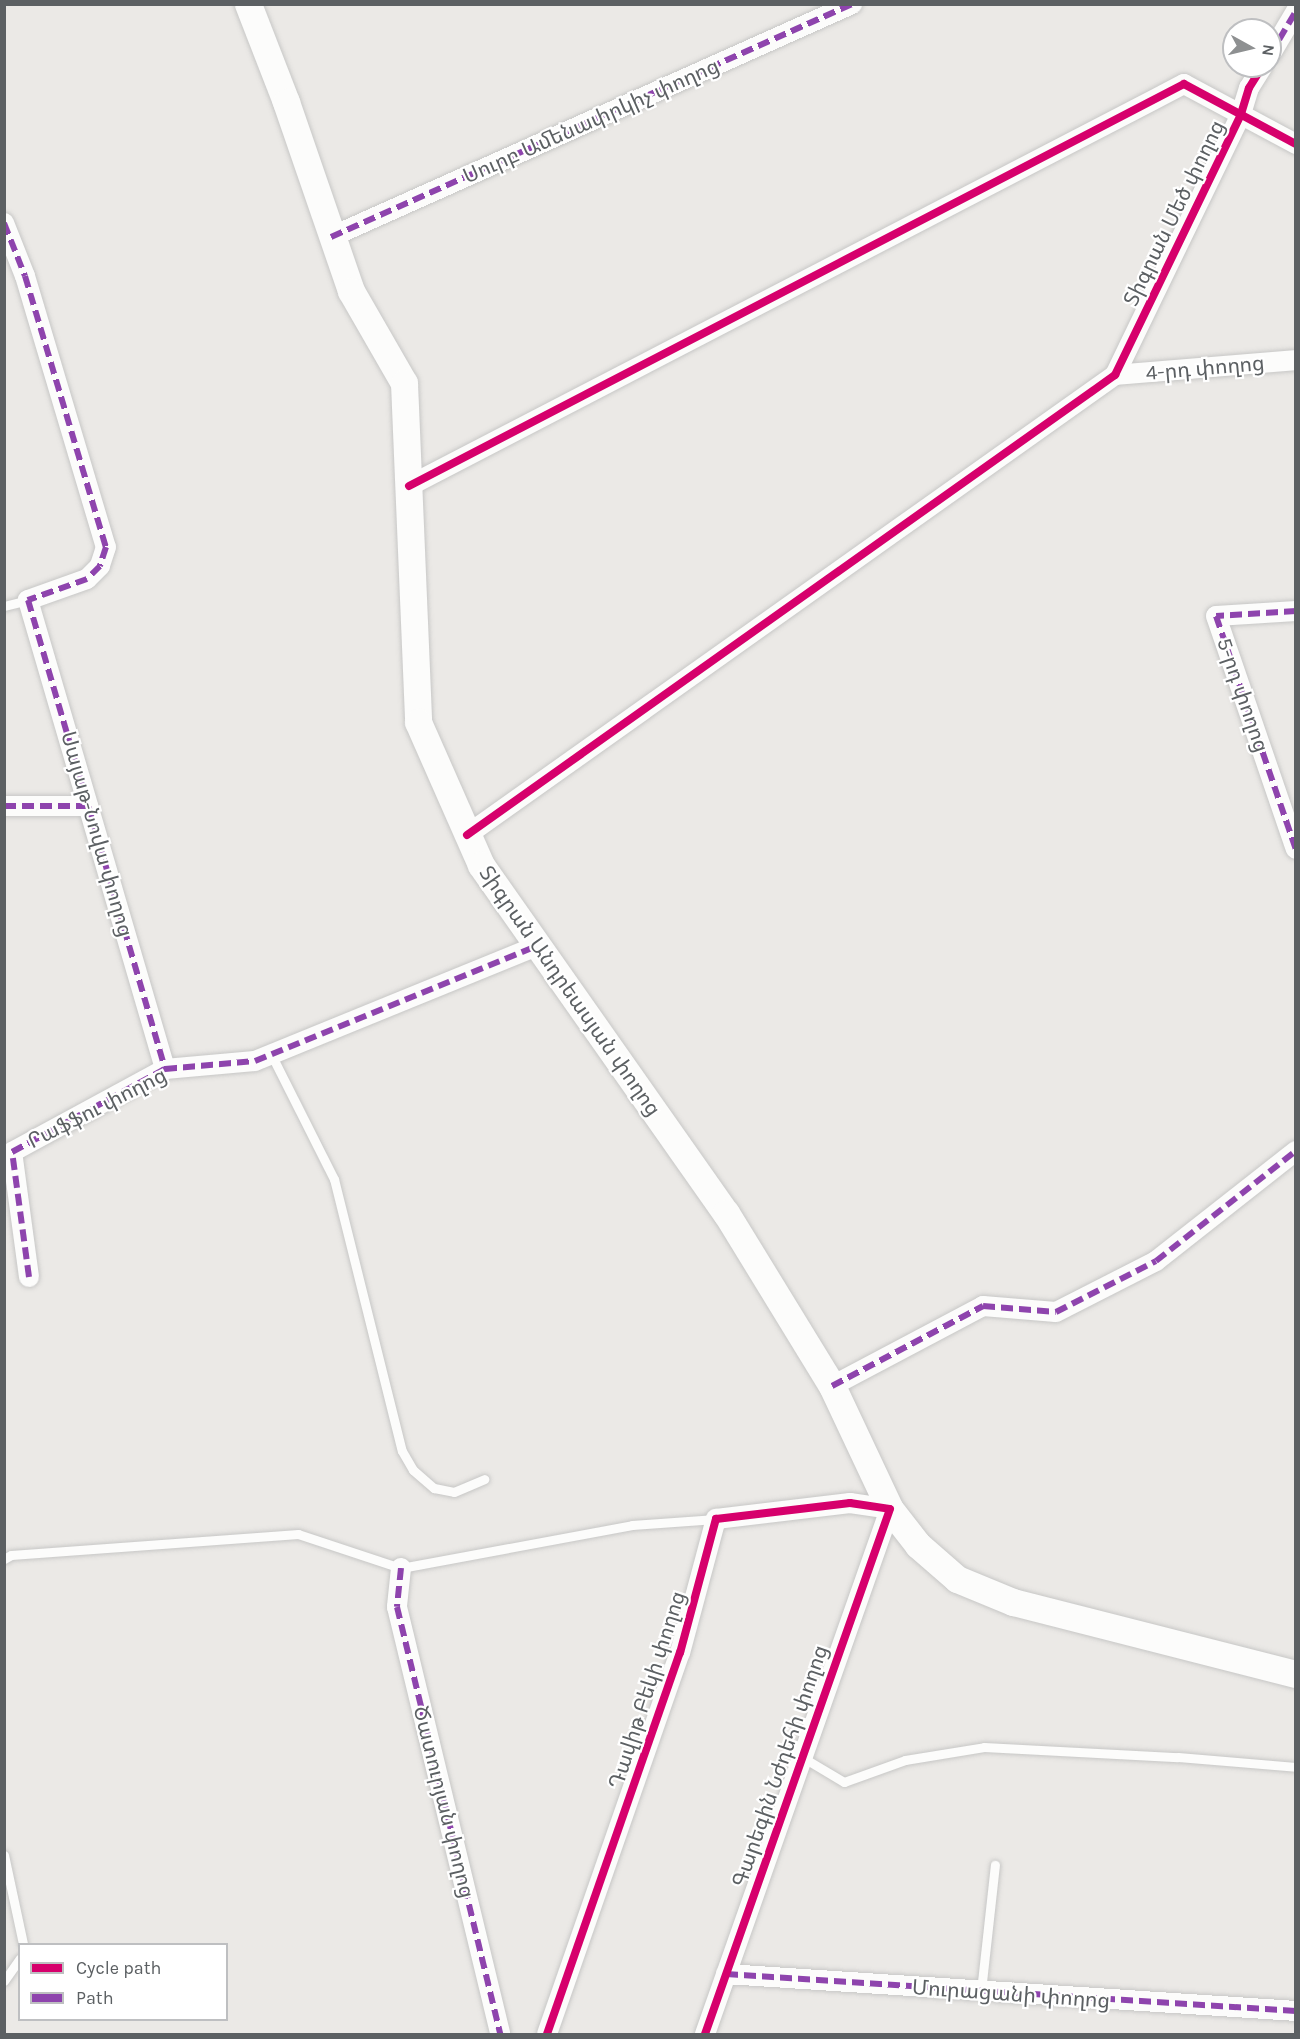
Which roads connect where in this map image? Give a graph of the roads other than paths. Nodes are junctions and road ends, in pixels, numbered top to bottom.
1 (248, 4) edge
2 (852, 4) edge
3 (1296, 10) edge
4 (1282, 34) edge
5 (1255, 78) edge
6 (1241, 114) junction
7 (1296, 144) edge
8 (4, 223) edge
9 (331, 237) junction
10 (1296, 360) edge
11 (1115, 375) junction
12 (409, 486) junction
13 (28, 600) junction
14 (4, 606) edge
15 (1296, 611) edge
16 (4, 806) edge
17 (88, 806) junction
18 (467, 835) junction
19 (1295, 844) edge
20 (537, 946) junction
21 (272, 1054) junction
22 (165, 1069) junction
23 (1296, 1151) edge
24 (8, 1154) edge
25 (29, 1277) dead end
26 (832, 1386) junction
27 (484, 1479) dead end
28 (890, 1509) junction
29 (716, 1519) junction
30 (4, 1560) edge
31 (401, 1568) junction
32 (1296, 1674) edge
33 (802, 1757) junction
34 (1296, 1767) edge
35 (4, 1855) edge
36 (996, 1865) dead end
37 (23, 1943) edge
38 (18, 1961) edge
39 (726, 1974) junction
40 (4, 1981) edge
41 (981, 1993) junction
42 (1296, 2011) edge
43 (500, 2034) edge
44 (547, 2034) edge
45 (705, 2034) edge

1 - 9 main road, Տիգրան Անդրեասյան փողոց
2 - 9 street, Սուրբ Ամենափրկիչ փողոց
3 - 4 street
5 - 6 street, Տիգրան Մեծ փողոց
6 - 7 street
6 - 11 street, Տիգրան Մեծ փողոց
6 - 12 street
8 - 13 street
9 - 12 main road, Տիգրան Անդրեասյան փողոց
10 - 11 street, 4-րդ փողոց
11 - 18 street
12 - 18 main road, Տիգրան Անդրեասյան փողոց
13 - 14 lane
13 - 17 street, Սայաթ-Նովա փողոց
15 - 19 street, 5-րդ փողոց
16 - 17 street
17 - 22 street, Սայաթ-Նովա փողոց
18 - 20 main road, Տիգրան Անդրեասյան փողոց
20 - 21 street, Րաֆֆու փողոց
20 - 26 main road, Տիգրան Անդրեասյան փողոց
21 - 22 street, Րաֆֆու փողոց
21 - 27 lane
22 - 24 street, Րաֆֆու փողոց
23 - 26 street
24 - 25 street, Րաֆֆու փողոց
26 - 28 main road, Տիգրան Անդրեասյան փողոց
28 - 29 street
28 - 32 main road, Տիգրան Անդրեասյան փողոց
28 - 33 street, Գարեգին Նժդեհի փողոց
29 - 31 lane
29 - 44 street, Դավիթ Բեկի փողոց
30 - 31 lane
31 - 43 street, Ծատուրյան փողոց
33 - 34 lane
33 - 39 street, Գարեգին Նժդեհի փողոց
35 - 37 lane
36 - 41 lane
38 - 40 lane
39 - 41 street, Մուրացանի փողոց
39 - 45 street, Գարեգին Նժդեհի փողոց
41 - 42 street, Մուրացանի փողոց

